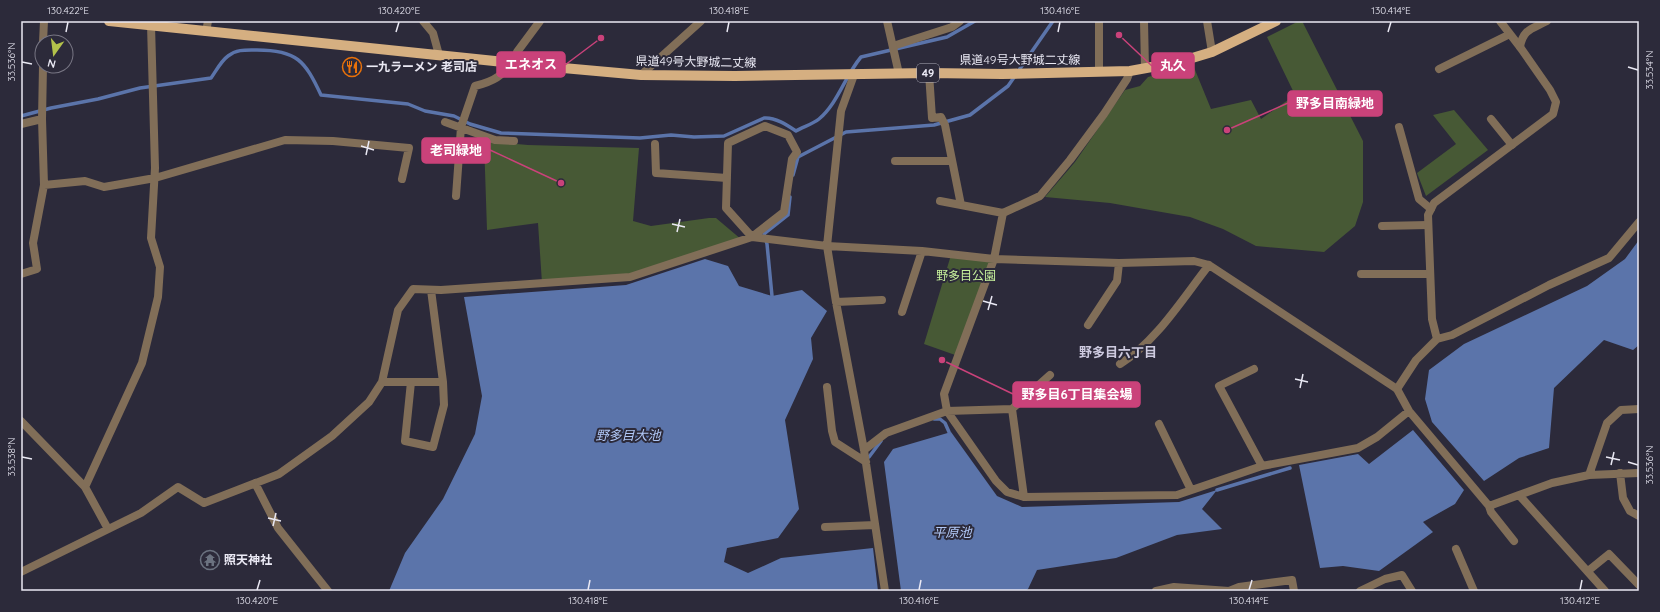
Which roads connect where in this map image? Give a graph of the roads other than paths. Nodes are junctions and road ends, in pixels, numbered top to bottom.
1 (44, 21) edge
2 (109, 21) edge
3 (208, 21) edge
4 (423, 21) edge
5 (540, 21) edge
6 (701, 21) edge
7 (887, 21) edge
8 (960, 21) edge
9 (1099, 21) edge
10 (1144, 21) edge
11 (1207, 21) edge
12 (1276, 21) edge
13 (1500, 21) edge
14 (1547, 21) edge
15 (151, 26) junction
16 (206, 32) junction
17 (43, 34) edge
18 (1510, 34) junction
19 (893, 46) junction
20 (1520, 47) junction
21 (1212, 52) junction
22 (439, 55) junction
23 (511, 63) junction
24 (1145, 69) junction
25 (1439, 69) dead end
26 (1130, 71) junction
27 (1098, 72) junction
28 (930, 73) junction
29 (43, 74) edge
30 (899, 74) junction
31 (641, 75) junction
32 (854, 75) junction
33 (42, 117) junction
34 (1491, 119) dead end
35 (445, 122) dead end
36 (21, 124) edge
37 (461, 127) junction
38 (1400, 127) dead end
39 (514, 142) dead end
40 (655, 144) dead end
41 (1512, 145) junction
42 (895, 161) dead end
43 (952, 161) junction
44 (155, 178) junction
45 (727, 178) junction
46 (402, 179) dead end
47 (44, 186) junction
48 (456, 196) dead end
49 (940, 201) dead end
50 (961, 205) junction
51 (1431, 209) junction
52 (1003, 213) junction
53 (1639, 222) edge
54 (1428, 225) junction
55 (1382, 226) dead end
56 (752, 237) junction
57 (827, 246) junction
58 (922, 251) junction
59 (994, 259) junction
60 (1118, 263) junction
61 (1209, 265) junction
62 (21, 274) edge
63 (1361, 274) dead end
64 (1430, 274) junction
65 (432, 290) junction
66 (882, 300) dead end
67 (836, 302) junction
68 (902, 312) dead end
69 (1088, 325) dead end
70 (1437, 339) junction
71 (1120, 364) dead end
72 (1254, 369) dead end
73 (1050, 375) dead end
74 (382, 382) junction
75 (412, 382) junction
76 (442, 382) junction
77 (827, 388) dead end
78 (1397, 389) junction
79 (1012, 409) junction
80 (1639, 409) edge
81 (947, 411) junction
82 (1409, 411) junction
83 (21, 421) edge
84 (1160, 424) dead end
85 (864, 450) junction
86 (866, 462) junction
87 (1262, 466) junction
88 (1620, 473) junction
89 (1639, 473) edge
90 (1589, 475) junction
91 (255, 483) junction
92 (86, 487) junction
93 (1191, 490) junction
94 (1519, 495) junction
95 (1024, 497) junction
96 (1489, 506) junction
97 (1639, 516) edge
98 (875, 525) junction
99 (825, 527) dead end
100 (108, 529) junction
101 (1514, 541) dead end
102 (1456, 549) dead end
103 (1588, 571) junction
104 (21, 572) edge
105 (1639, 585) edge
106 (1190, 590) edge
107 (328, 591) edge
108 (885, 591) edge
109 (1156, 591) edge
110 (1230, 591) edge
111 (1294, 591) edge
112 (1360, 591) edge
113 (1412, 591) edge
114 (1474, 591) edge
115 (1604, 591) edge

1 - 17 street
2 - 15 main road, 県道49号大野城二丈線 / 49
3 - 16 street
4 - 22 street
5 - 23 street
6 - 31 street
7 - 19 street
8 - 19 street
9 - 27 street
10 - 24 street
11 - 21 street
12 - 21 main road, 県道49号大野城二丈線 / 49
13 - 18 street
14 - 20 street
15 - 16 main road, 県道49号大野城二丈線 / 49
15 - 44 street
16 - 22 main road, 県道49号大野城二丈線 / 49
18 - 20 street
18 - 25 street
19 - 30 street
20 - 41 street
21 - 24 main road, 県道49号大野城二丈線 / 49
22 - 23 main road, 県道49号大野城二丈線 / 49
23 - 31 main road, 県道49号大野城二丈線 / 49
23 - 37 street
24 - 26 main road, 県道49号大野城二丈線 / 49
26 - 27 main road, 県道49号大野城二丈線 / 49
26 - 52 street
27 - 28 main road, 県道49号大野城二丈線 / 49
28 - 30 main road, 県道49号大野城二丈線 / 49
28 - 43 street
29 - 33 street
30 - 32 main road, 県道49号大野城二丈線 / 49
31 - 32 main road, 県道49号大野城二丈線 / 49
32 - 57 street
33 - 36 street
33 - 47 street
34 - 41 street
35 - 37 street
37 - 39 street
37 - 48 street
38 - 51 street
40 - 45 street
41 - 51 street
42 - 43 street
43 - 50 street
44 - 46 street
44 - 47 street
44 - 92 street
45 - 56 street
45 - 56 street
47 - 62 street
49 - 50 street
50 - 52 street
51 - 54 street
52 - 59 street
53 - 70 street
54 - 55 street
54 - 64 street
56 - 57 street
56 - 65 street
57 - 58 street
57 - 67 street
58 - 59 street
58 - 68 street
59 - 60 street
59 - 81 street
60 - 61 street
60 - 69 street
61 - 71 street
61 - 78 street
63 - 64 street
64 - 70 street
65 - 74 street
65 - 76 street
66 - 67 street
67 - 85 street
70 - 78 street
72 - 87 street
73 - 79 street
74 - 75 street
74 - 91 street
75 - 76 street
75 - 76 street
77 - 86 street
78 - 82 street
79 - 81 street
79 - 95 street
80 - 90 street
81 - 85 street
81 - 95 street
82 - 87 street
82 - 96 street
83 - 92 street
84 - 93 street
85 - 86 street
86 - 98 street
87 - 93 street
88 - 89 street
88 - 90 street
88 - 97 street
90 - 94 street
91 - 100 street
91 - 107 street
92 - 100 street
93 - 95 street
94 - 96 street
94 - 103 street
96 - 101 street
98 - 99 street
98 - 108 street
100 - 104 street
102 - 114 street
103 - 105 street
103 - 115 street
106 - 109 street
106 - 110 street
110 - 111 street
112 - 113 street

